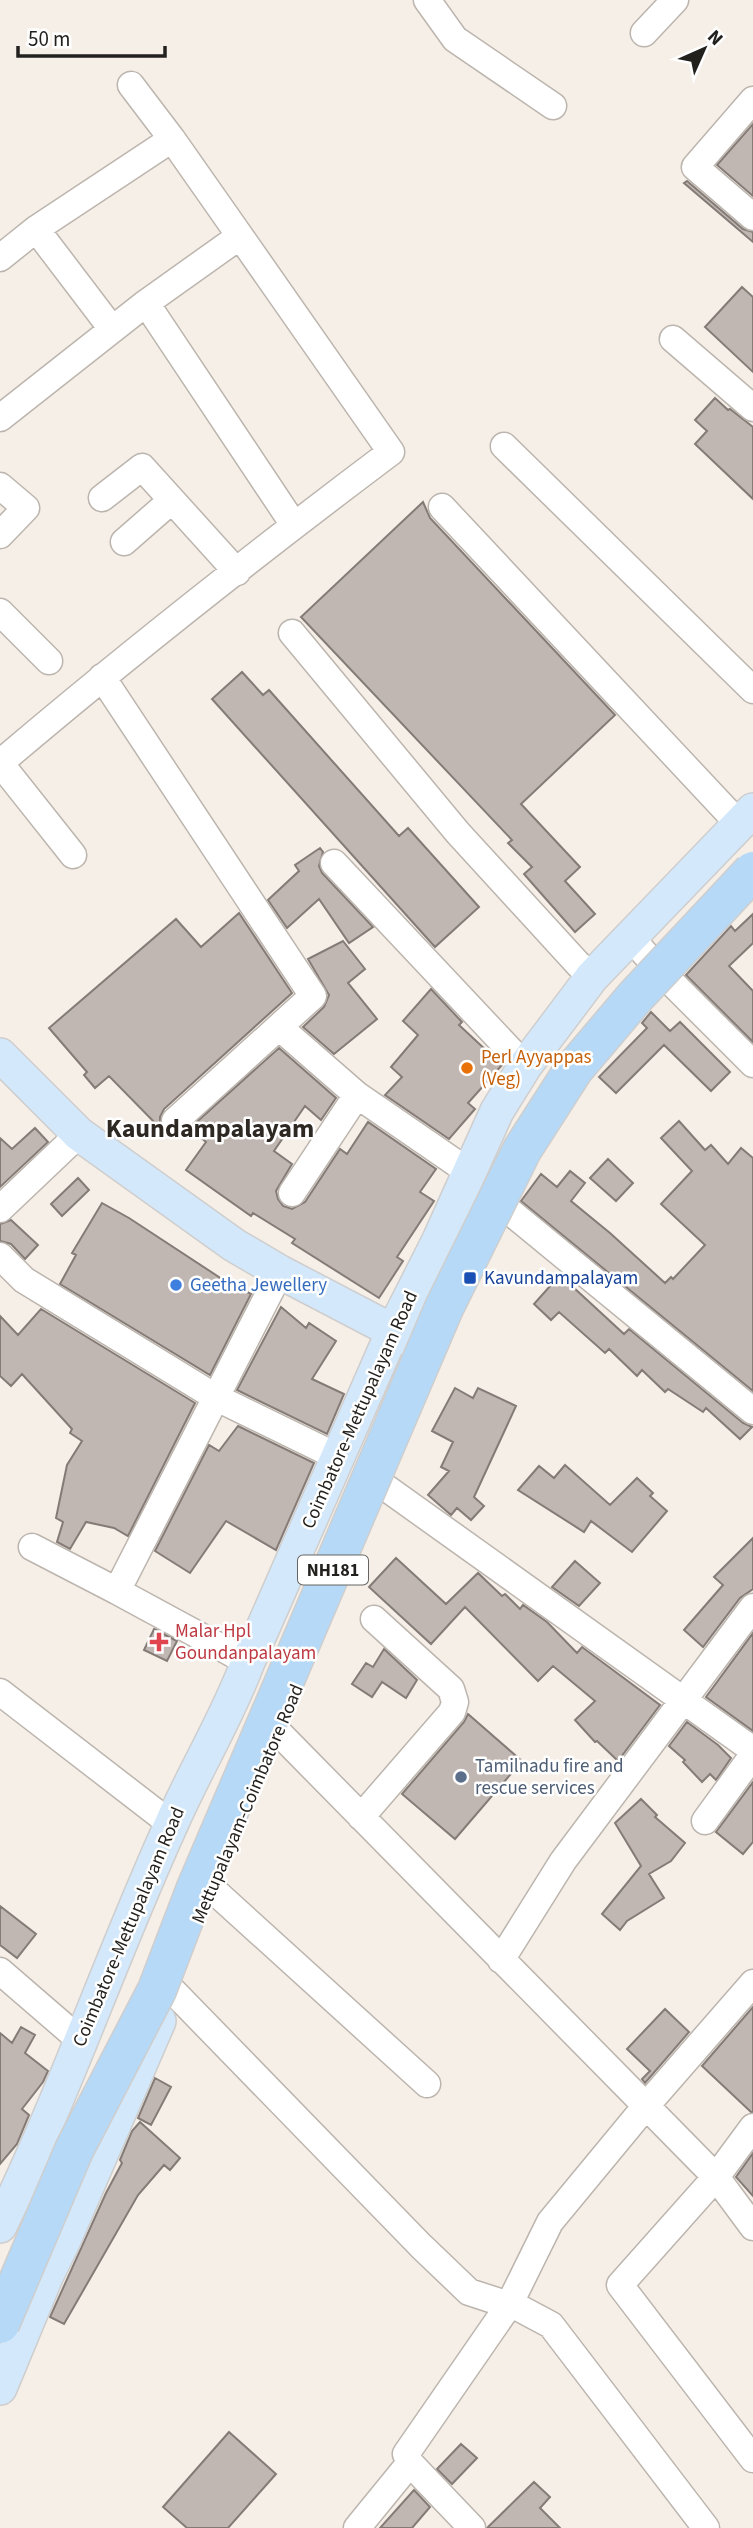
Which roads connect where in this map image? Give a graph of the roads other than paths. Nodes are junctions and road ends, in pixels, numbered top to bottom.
1 (427, 0) edge
2 (675, 0) edge
3 (644, 33) dead end
4 (131, 85) dead end
5 (753, 100) edge
6 (553, 106) dead end
7 (172, 139) junction
8 (753, 217) edge
9 (36, 229) junction
10 (240, 236) junction
11 (0, 258) edge
12 (146, 303) junction
13 (113, 329) junction
14 (673, 339) dead end
15 (753, 408) edge
16 (0, 418) edge
17 (504, 446) dead end
18 (0, 485) edge
19 (102, 498) dead end
20 (172, 500) junction
21 (442, 508) dead end
22 (294, 525) junction
23 (0, 535) edge
24 (124, 542) dead end
25 (237, 572) junction
26 (0, 612) edge
27 (292, 633) dead end
28 (49, 661) dead end
29 (102, 677) junction
30 (753, 690) edge
31 (749, 826) edge
32 (73, 855) dead end
33 (334, 863) dead end
34 (753, 871) edge
35 (753, 890) edge
36 (629, 936) junction
37 (592, 977) junction
38 (668, 979) junction
39 (279, 1027) junction
40 (0, 1055) edge
41 (753, 1064) edge
42 (525, 1066) junction
43 (357, 1095) junction
44 (175, 1121) dead end
45 (79, 1134) junction
46 (468, 1172) junction
47 (292, 1193) dead end
48 (0, 1209) edge
49 (508, 1210) junction
50 (0, 1256) edge
51 (280, 1272) junction
52 (393, 1331) junction
53 (443, 1358) junction
54 (217, 1398) junction
55 (753, 1411) edge
56 (338, 1457) junction
57 (385, 1487) junction
58 (32, 1547) dead end
59 (117, 1591) junction
60 (753, 1607) edge
61 (374, 1619) dead end
62 (248, 1662) junction
63 (0, 1692) edge
64 (685, 1700) junction
65 (278, 1732) junction
66 (753, 1753) edge
67 (361, 1817) junction
68 (705, 1821) dead end
69 (171, 1824) junction
70 (211, 1888) junction
71 (501, 1960) junction
72 (0, 1971) edge
73 (753, 1983) edge
74 (172, 1989) junction
75 (81, 2041) junction
76 (427, 2084) dead end
77 (645, 2107) junction
78 (753, 2127) edge
79 (716, 2177) junction
80 (3, 2210) edge
81 (753, 2227) edge
82 (64, 2240) junction
83 (0, 2270) edge
84 (509, 2305) junction
85 (0, 2324) edge
86 (0, 2388) edge
87 (753, 2459) edge
88 (410, 2463) junction
89 (357, 2528) edge
90 (472, 2528) edge
91 (706, 2528) edge

1 - 6 street
2 - 3 street
4 - 7 street
5 - 8 street
7 - 9 street
7 - 10 street
9 - 11 street
9 - 13 street
10 - 12 street
10 - 22 street
12 - 13 street
12 - 22 street
13 - 16 street
14 - 15 street
17 - 30 street
18 - 23 street
19 - 20 street
20 - 24 street
20 - 25 street
21 - 31 street
22 - 25 street
25 - 29 street
26 - 28 street
27 - 37 street
29 - 32 street
29 - 39 street
31 - 36 main road, Coimbatore-Mettupalayam Road
31 - 83 highway, NH181
33 - 42 street
34 - 85 highway, NH181, bridge
35 - 38 main road, Mettupalayam-Coimbatore Road
36 - 37 main road, Coimbatore-Mettupalayam Road
36 - 38 street
37 - 42 main road, Coimbatore-Mettupalayam Road
38 - 41 street
38 - 49 main road, Mettupalayam-Coimbatore Road
39 - 43 street
39 - 44 street
40 - 45 main road
42 - 46 main road, Coimbatore-Mettupalayam Road
43 - 46 street
43 - 47 street
45 - 48 street
45 - 51 main road
46 - 52 main road, Coimbatore-Mettupalayam Road
49 - 53 main road, Mettupalayam-Coimbatore Road
49 - 55 street
50 - 54 street
51 - 52 main road
51 - 54 street
52 - 53 main road
52 - 56 main road, Coimbatore-Mettupalayam Road
53 - 57 main road, Mettupalayam-Coimbatore Road
54 - 56 street
54 - 59 street
56 - 62 main road, Coimbatore-Mettupalayam Road
57 - 64 street
57 - 65 main road, Mettupalayam-Coimbatore Road
58 - 59 street
59 - 62 street
60 - 64 street
61 - 67 street
62 - 69 main road, Coimbatore-Mettupalayam Road
63 - 69 street
64 - 66 street
64 - 71 street
65 - 67 street
65 - 70 main road, Mettupalayam-Coimbatore Road
66 - 68 street
67 - 71 street
69 - 75 main road, Coimbatore-Mettupalayam Road
70 - 74 main road, Mettupalayam-Coimbatore Road
70 - 76 street
71 - 77 street
72 - 75 street
73 - 77 street
74 - 82 main road, Mettupalayam-Coimbatore Road
74 - 84 street
75 - 80 main road, Coimbatore-Mettupalayam Road
77 - 79 street
77 - 84 street
78 - 79 street
79 - 81 street
79 - 87 street
80 - 82 street
82 - 86 main road, Mettupalayam-Coimbatore Road
84 - 88 street
84 - 91 street
88 - 89 street
88 - 90 street

